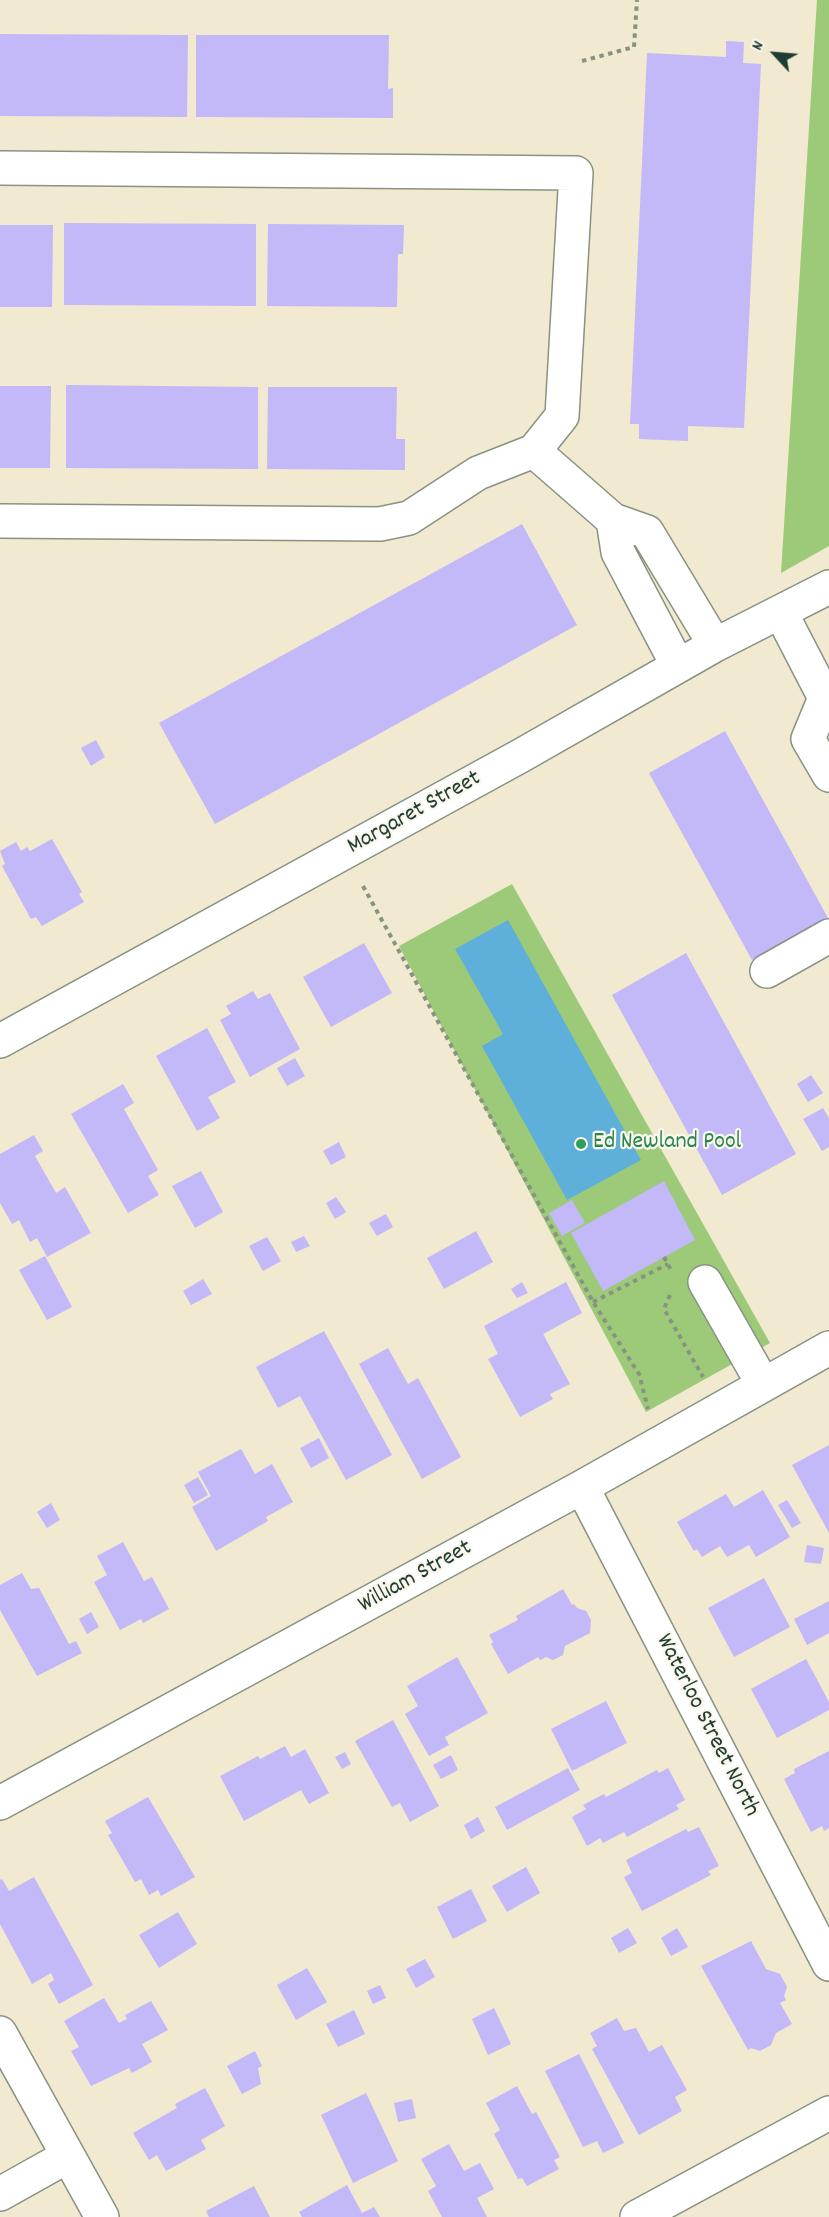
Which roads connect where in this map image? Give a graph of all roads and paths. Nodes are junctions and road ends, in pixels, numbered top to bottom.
1 (637, 0) edge
2 (582, 61) dead end
3 (0, 168) edge
4 (534, 451) junction
5 (613, 520) junction
6 (0, 521) edge
7 (829, 587) edge
8 (780, 613) junction
9 (715, 645) junction
10 (678, 666) junction
11 (827, 699) edge
12 (829, 775) edge
13 (363, 886) dead end
14 (829, 936) edge
15 (767, 971) dead end
16 (0, 1041) edge
17 (664, 1257) dead end
18 (705, 1282) dead end
19 (673, 1291) dead end
20 (593, 1302) junction
21 (829, 1348) edge
22 (706, 1382) dead end
23 (763, 1384) junction
24 (649, 1413) dead end
25 (582, 1487) junction
26 (0, 1803) edge
27 (829, 1964) edge
28 (0, 2033) edge
29 (829, 2113) edge
30 (68, 2156) junction
31 (0, 2194) edge
32 (102, 2217) edge
33 (637, 2217) edge

1 - 2 path
3 - 4 street
4 - 5 street
4 - 6 street
5 - 9 street
5 - 10 street
7 - 8 street, Margaret Street
8 - 9 street, Margaret Street
8 - 11 street
9 - 10 street, Margaret Street
10 - 16 street, Margaret Street
11 - 12 street
13 - 20 path
14 - 15 street
17 - 20 path
18 - 23 street
19 - 22 path
20 - 24 path
21 - 23 street, William Street
23 - 25 street, William Street
25 - 26 street, William Street
25 - 27 street, Waterloo Street North
28 - 30 street
29 - 33 street
30 - 31 street
30 - 32 street

